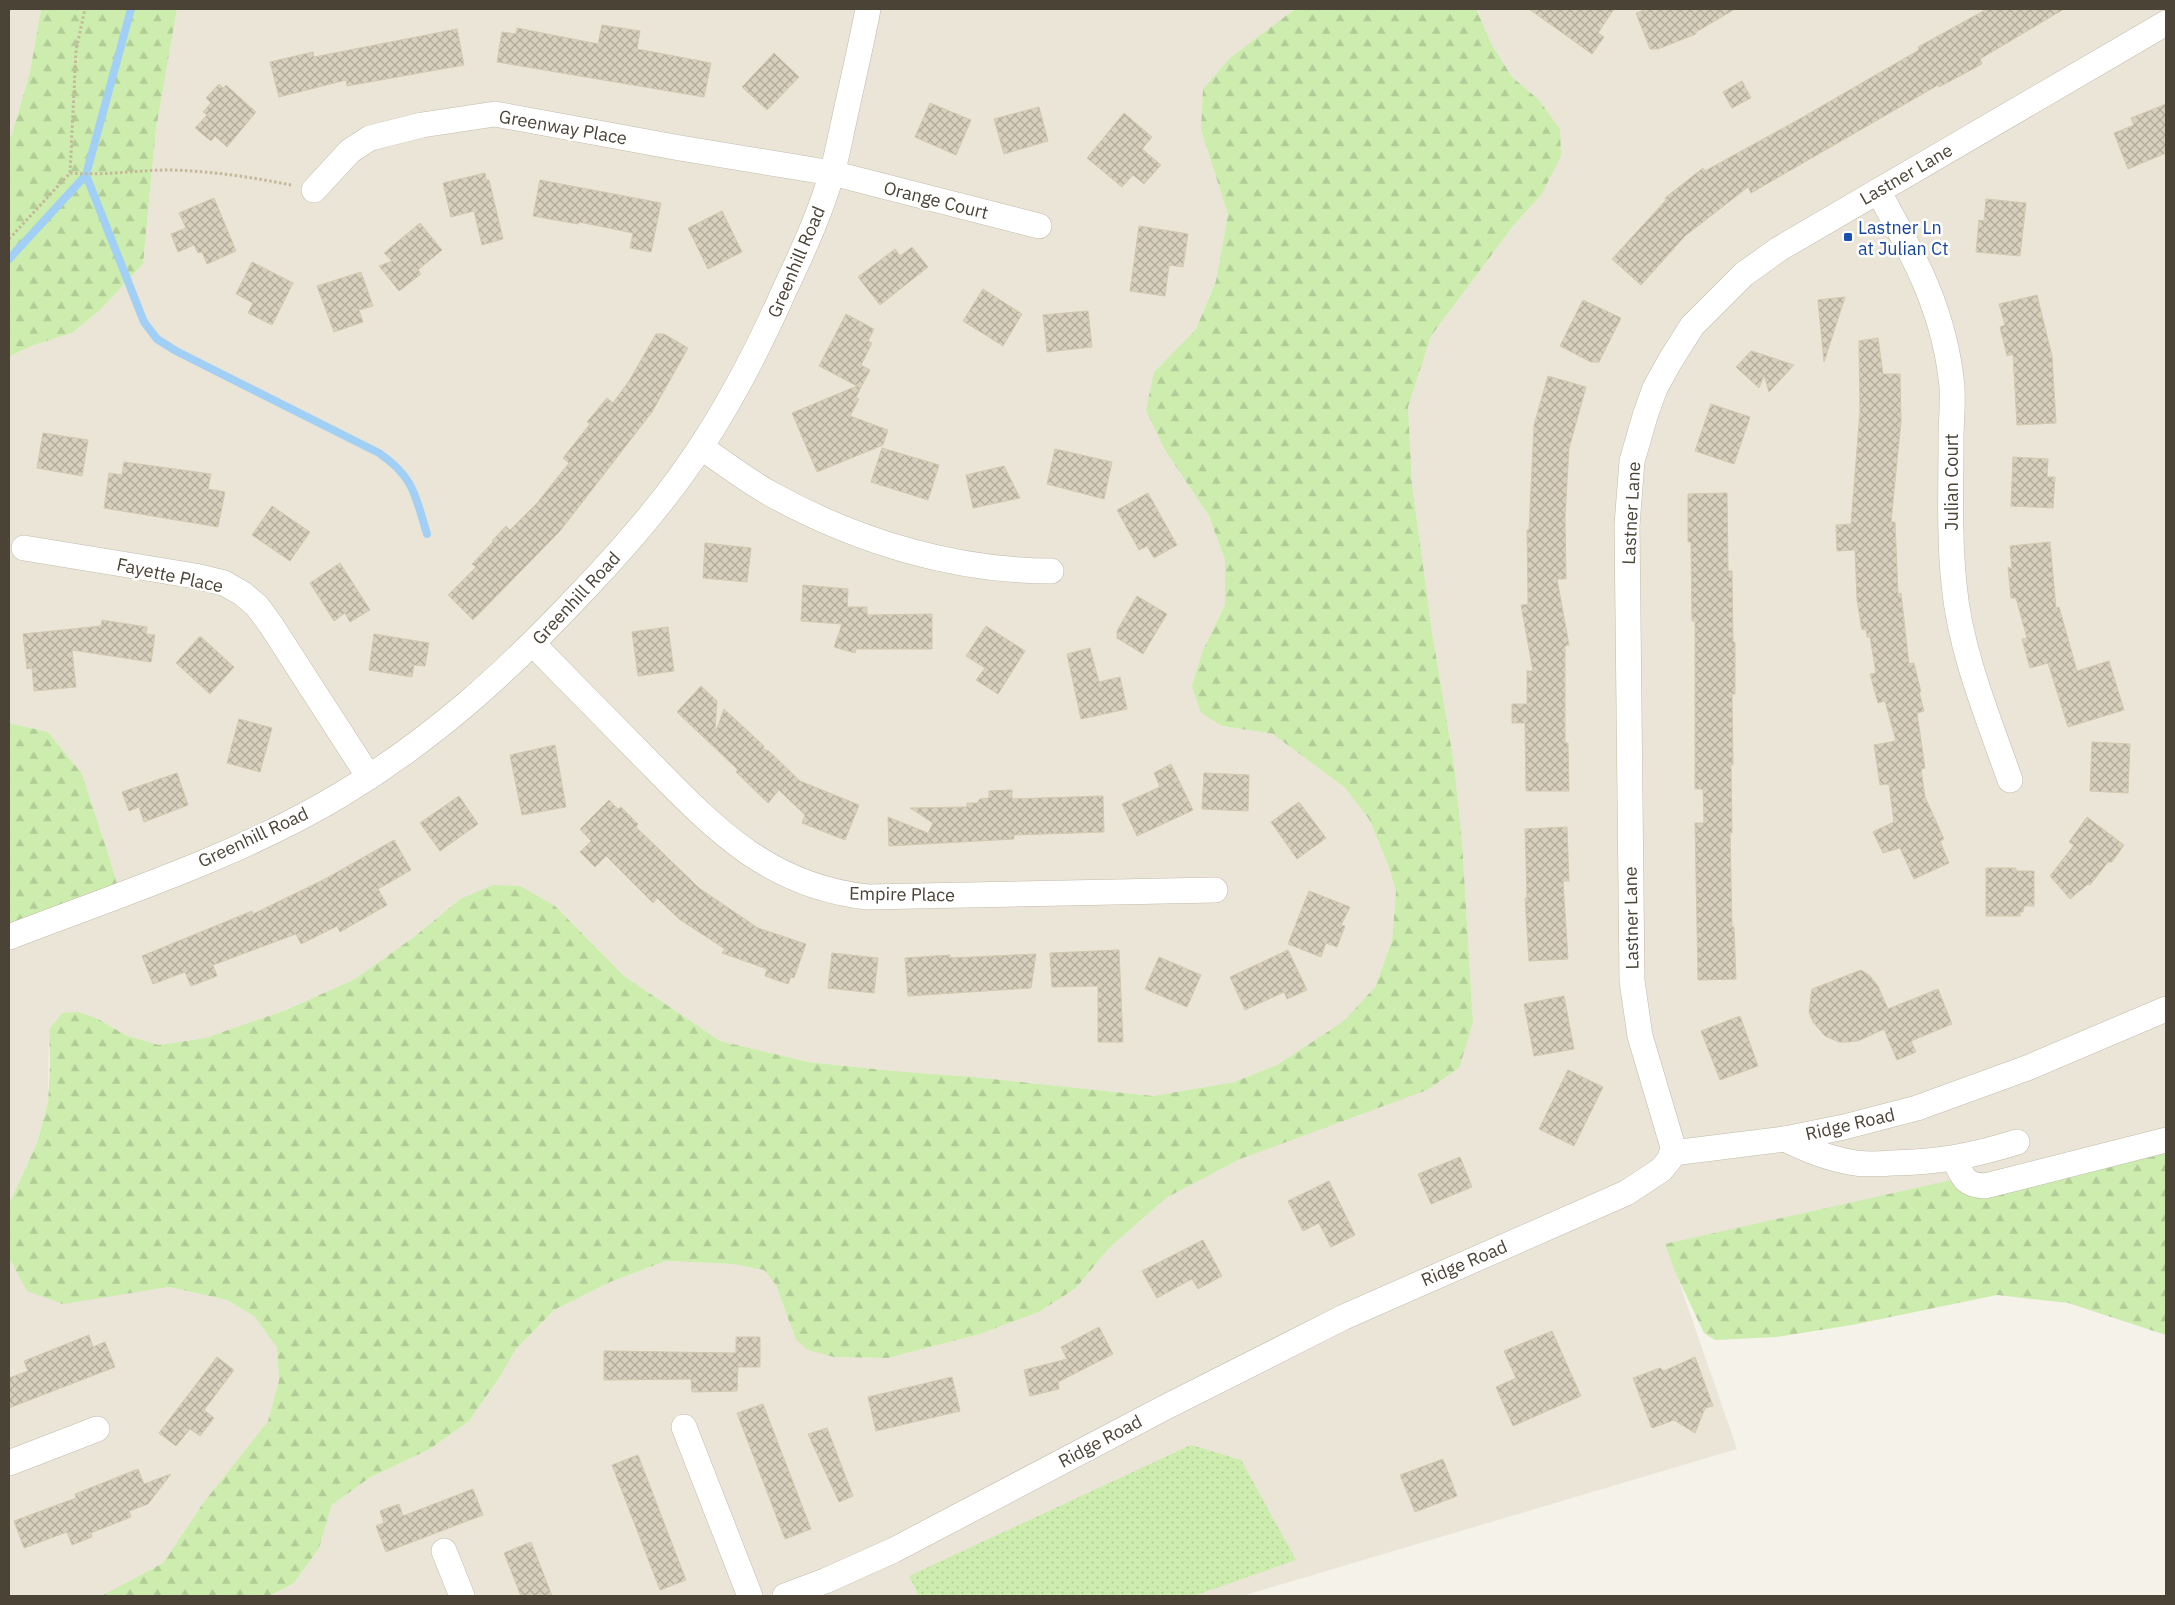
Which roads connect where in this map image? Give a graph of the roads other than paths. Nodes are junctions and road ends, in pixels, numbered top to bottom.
1 (868, 9) edge
2 (2166, 23) edge
3 (832, 173) junction
4 (314, 190) road end
5 (1878, 190) junction
6 (1039, 226) dead end
7 (701, 447) junction
8 (24, 548) dead end
9 (1051, 571) dead end
10 (533, 644) junction
11 (369, 777) junction
12 (2010, 780) dead end
13 (1215, 890) dead end
14 (9, 937) edge
15 (2166, 1009) edge
16 (1785, 1139) junction
17 (2166, 1140) edge
18 (2017, 1142) dead end
19 (1673, 1153) junction
20 (1954, 1159) junction
21 (684, 1427) dead end
22 (97, 1429) dead end
23 (9, 1463) edge
24 (444, 1551) dead end
25 (462, 1596) edge
26 (750, 1596) edge
27 (785, 1596) edge

1 - 3 street, Greenhill Road
2 - 5 street, Lastner Lane
3 - 4 street, Greenway Place
3 - 6 street, Orange Court
3 - 7 street, Greenhill Road
5 - 12 street, Julian Court
5 - 19 street, Lastner Lane
7 - 9 street
7 - 10 street, Greenhill Road
8 - 11 street, Fayette Place
10 - 11 street, Greenhill Road
10 - 13 street, Empire Place
11 - 14 street, Greenhill Road
15 - 16 street, Ridge Road
16 - 19 street, Ridge Road
16 - 20 street
17 - 20 street
18 - 20 street
19 - 27 street, Ridge Road
21 - 26 street
22 - 23 street
24 - 25 street

